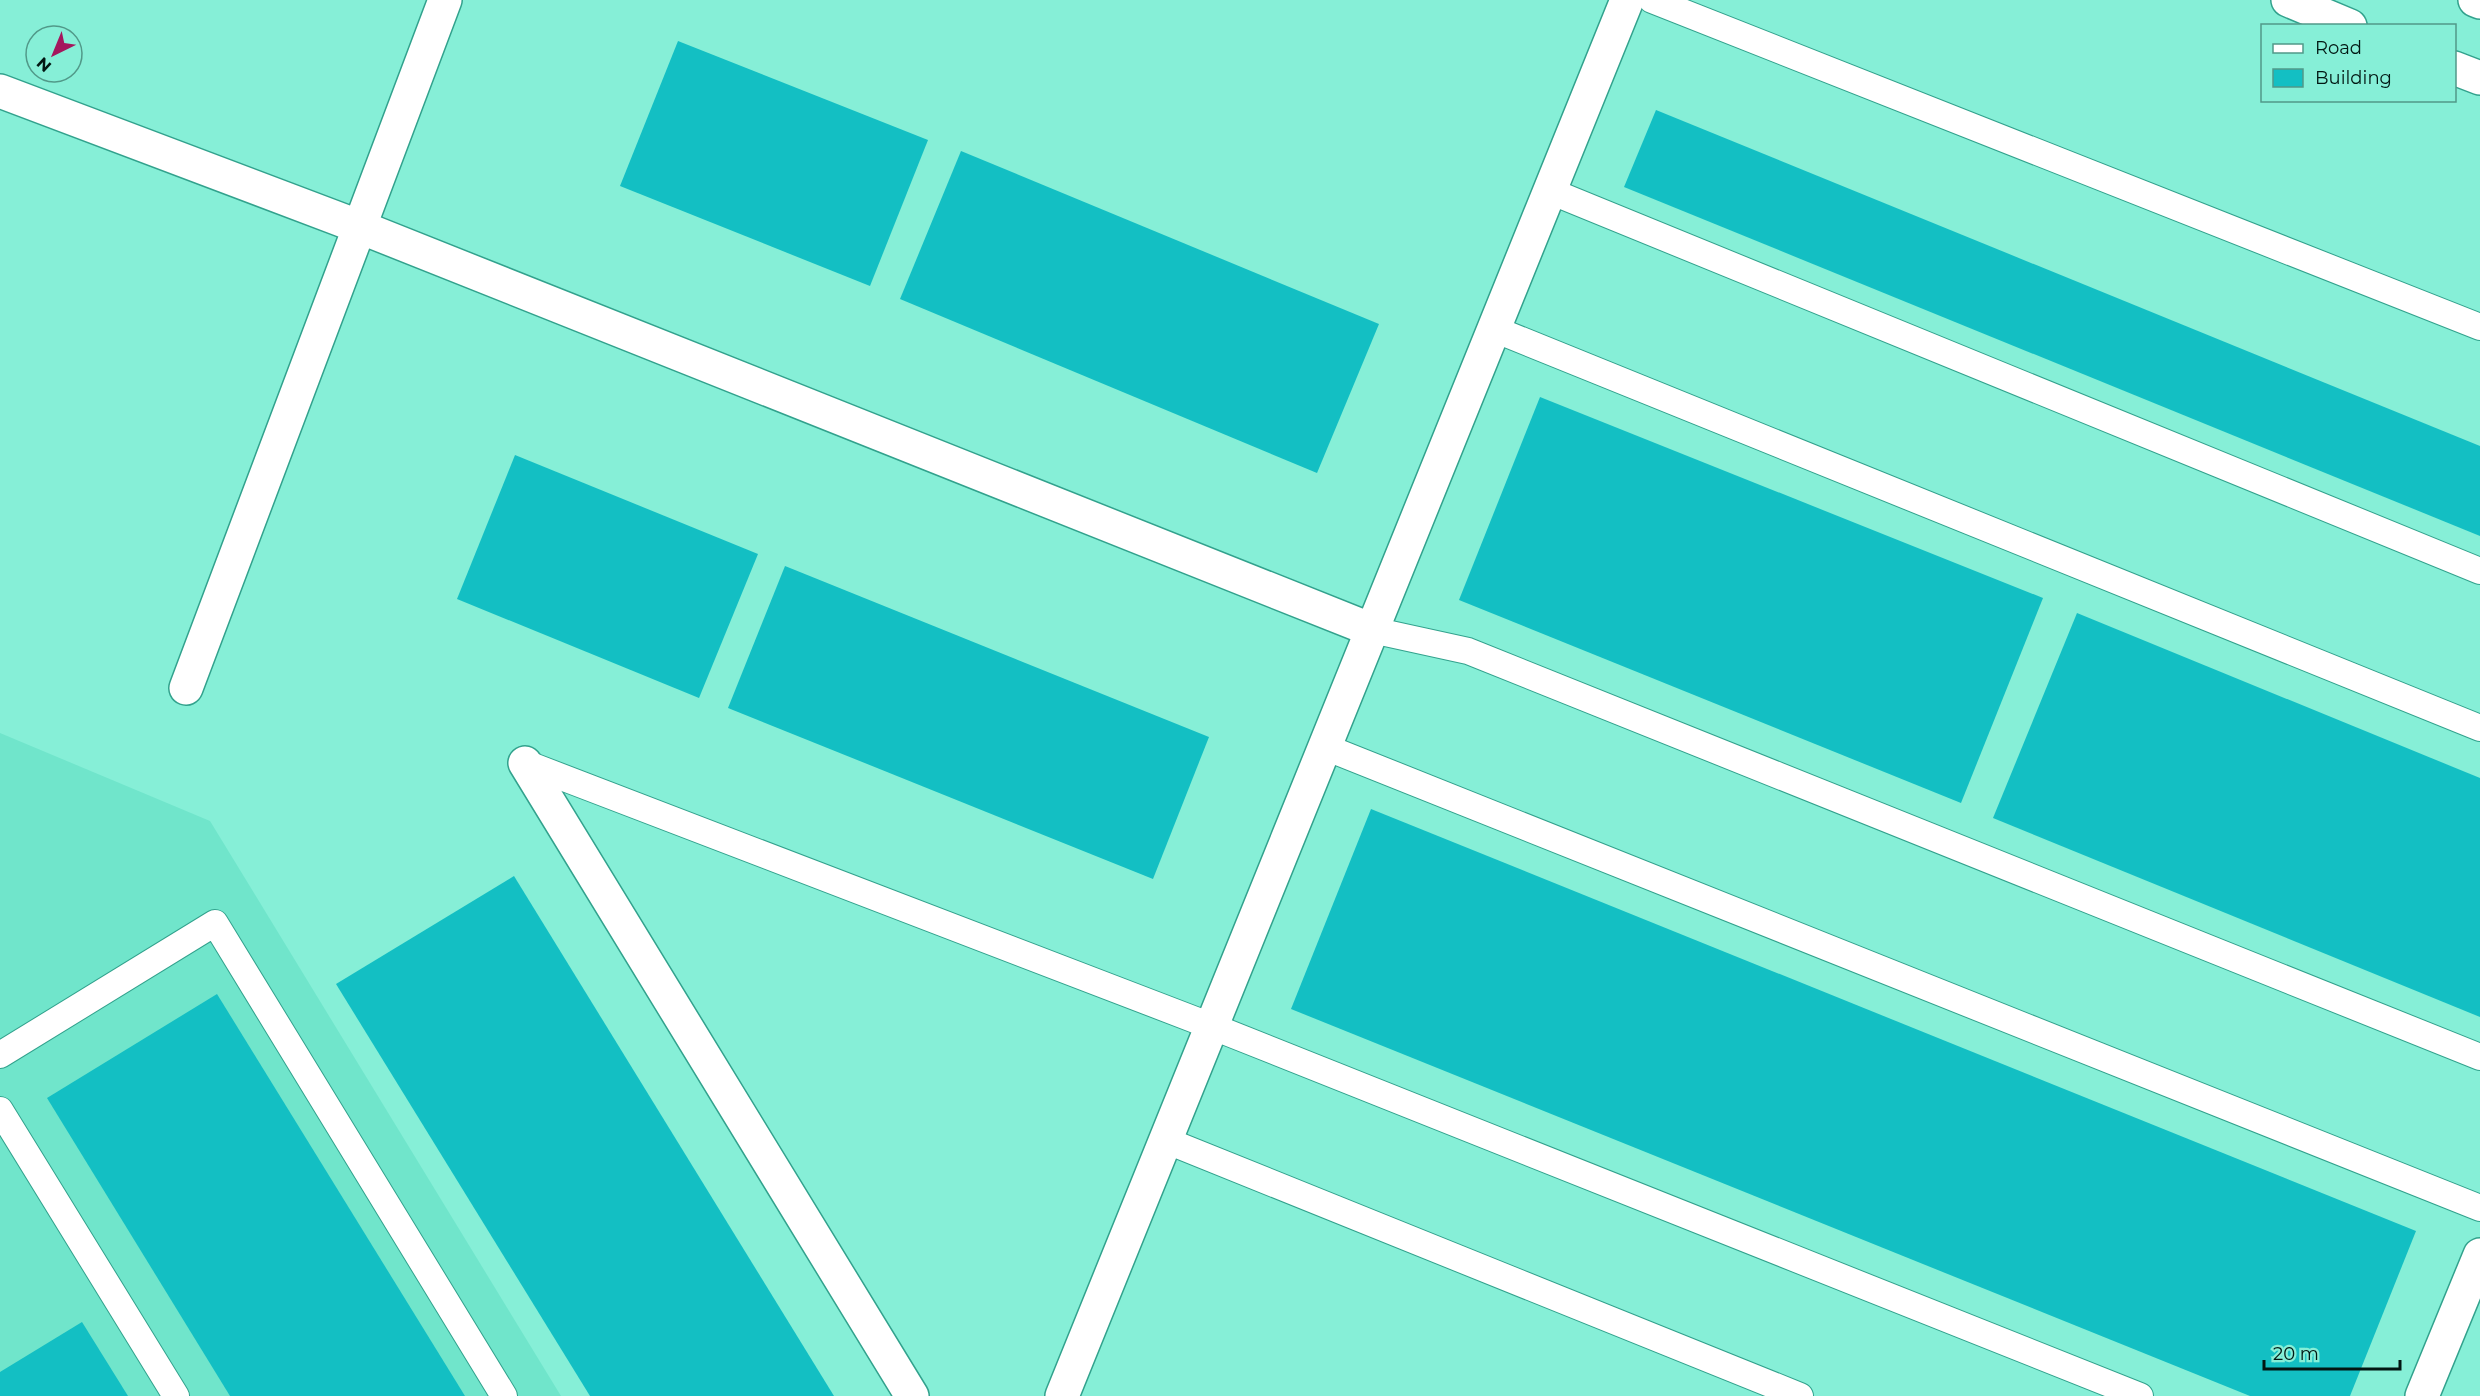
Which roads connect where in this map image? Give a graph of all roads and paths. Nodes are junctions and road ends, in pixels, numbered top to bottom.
1 (445, 0) edge
2 (1627, 0) edge
3 (1652, 0) edge
4 (2288, 0) edge
5 (2475, 0) edge
6 (2480, 2) edge
7 (2345, 24) edge
8 (2456, 69) edge
9 (2480, 78) edge
10 (0, 91) edge
11 (1550, 191) junction
12 (360, 227) junction
13 (2480, 327) edge
14 (1494, 329) junction
15 (2480, 571) edge
16 (1372, 630) junction
17 (186, 688) dead end
18 (2480, 728) edge
19 (1325, 747) junction
20 (525, 763) joint
21 (1211, 1026) junction
22 (0, 1055) edge
23 (2480, 1058) edge
24 (0, 1110) edge
25 (1166, 1140) junction
26 (2480, 1208) edge
27 (2480, 1255) edge
28 (176, 1396) edge
29 (504, 1396) edge
30 (912, 1396) edge
31 (1062, 1396) edge
32 (1800, 1396) edge
33 (2140, 1396) edge
34 (2422, 1396) edge

1 - 12 street
2 - 11 street
3 - 13 lane
4 - 7 street
5 - 6 street
8 - 9 street
10 - 12 street
11 - 14 street
11 - 15 lane
12 - 16 street
12 - 17 street
14 - 16 street
14 - 18 lane
16 - 19 street
16 - 23 lane
19 - 21 street
19 - 26 lane
20 - 21 lane
20 - 30 street
21 - 25 street
21 - 33 lane
22 - 29 lane
24 - 28 lane
25 - 31 street
25 - 32 lane
27 - 34 street

